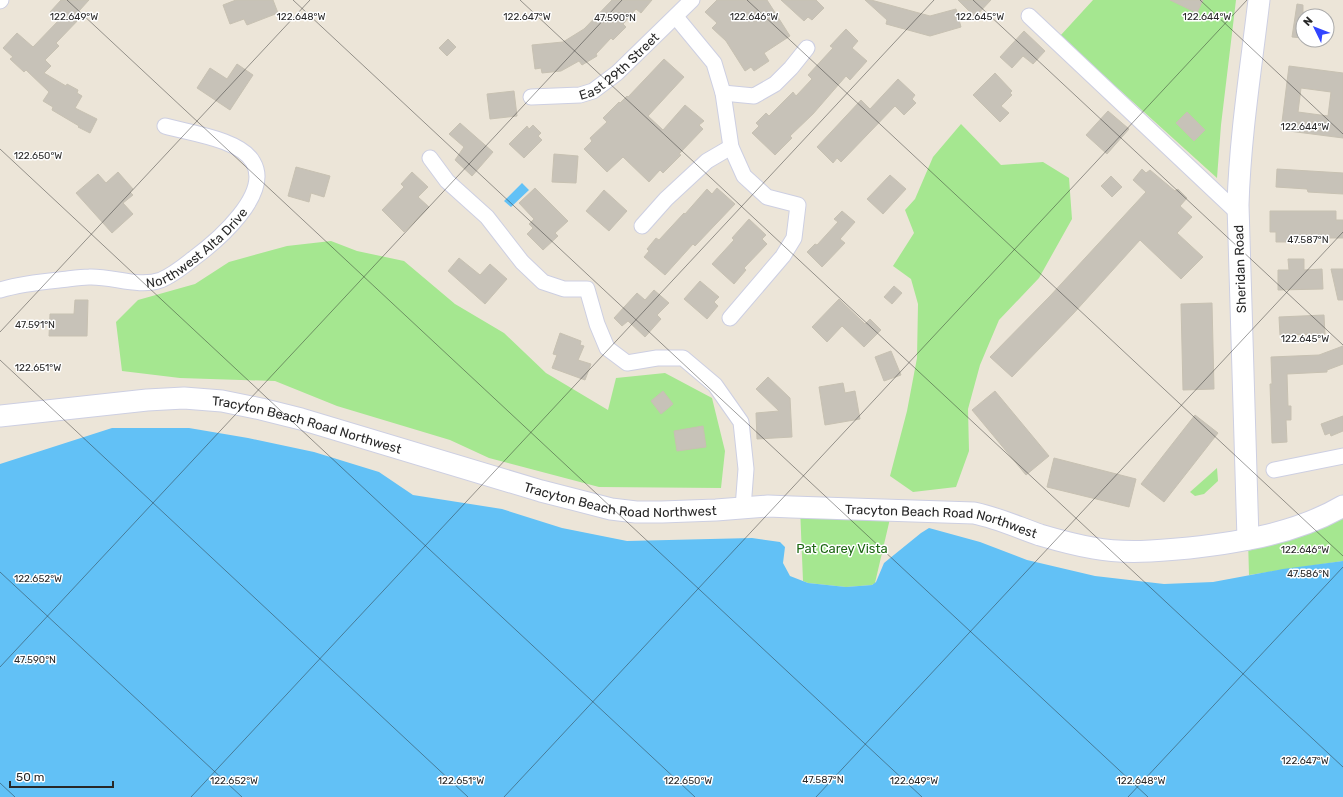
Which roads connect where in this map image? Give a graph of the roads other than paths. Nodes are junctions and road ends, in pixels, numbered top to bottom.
1 (692, 0) edge
2 (1259, 0) edge
3 (1029, 16) dead end
4 (676, 17) junction
5 (807, 48) dead end
6 (723, 94) junction
7 (530, 97) dead end
8 (165, 126) dead end
9 (731, 147) junction
10 (430, 158) dead end
11 (1238, 213) junction
12 (642, 226) dead end
13 (0, 290) edge
14 (730, 318) dead end
15 (0, 416) edge
16 (1343, 456) edge
17 (1274, 470) dead end
18 (1343, 506) edge
19 (743, 508) junction
20 (1248, 539) junction

1 - 4 street, East 29th Street
2 - 11 main road, Sheridan Road
3 - 11 street
4 - 6 street
4 - 7 street, East 29th Street
5 - 6 street
6 - 9 street
8 - 13 street, Northwest Alta Drive
9 - 12 street
9 - 14 street
10 - 19 street
11 - 20 main road, Sheridan Road
15 - 19 main road, Tracyton Beach Road Northwest
16 - 17 street
18 - 20 main road, Tracyton Beach Road Northwest
19 - 20 main road, Tracyton Beach Road Northwest

